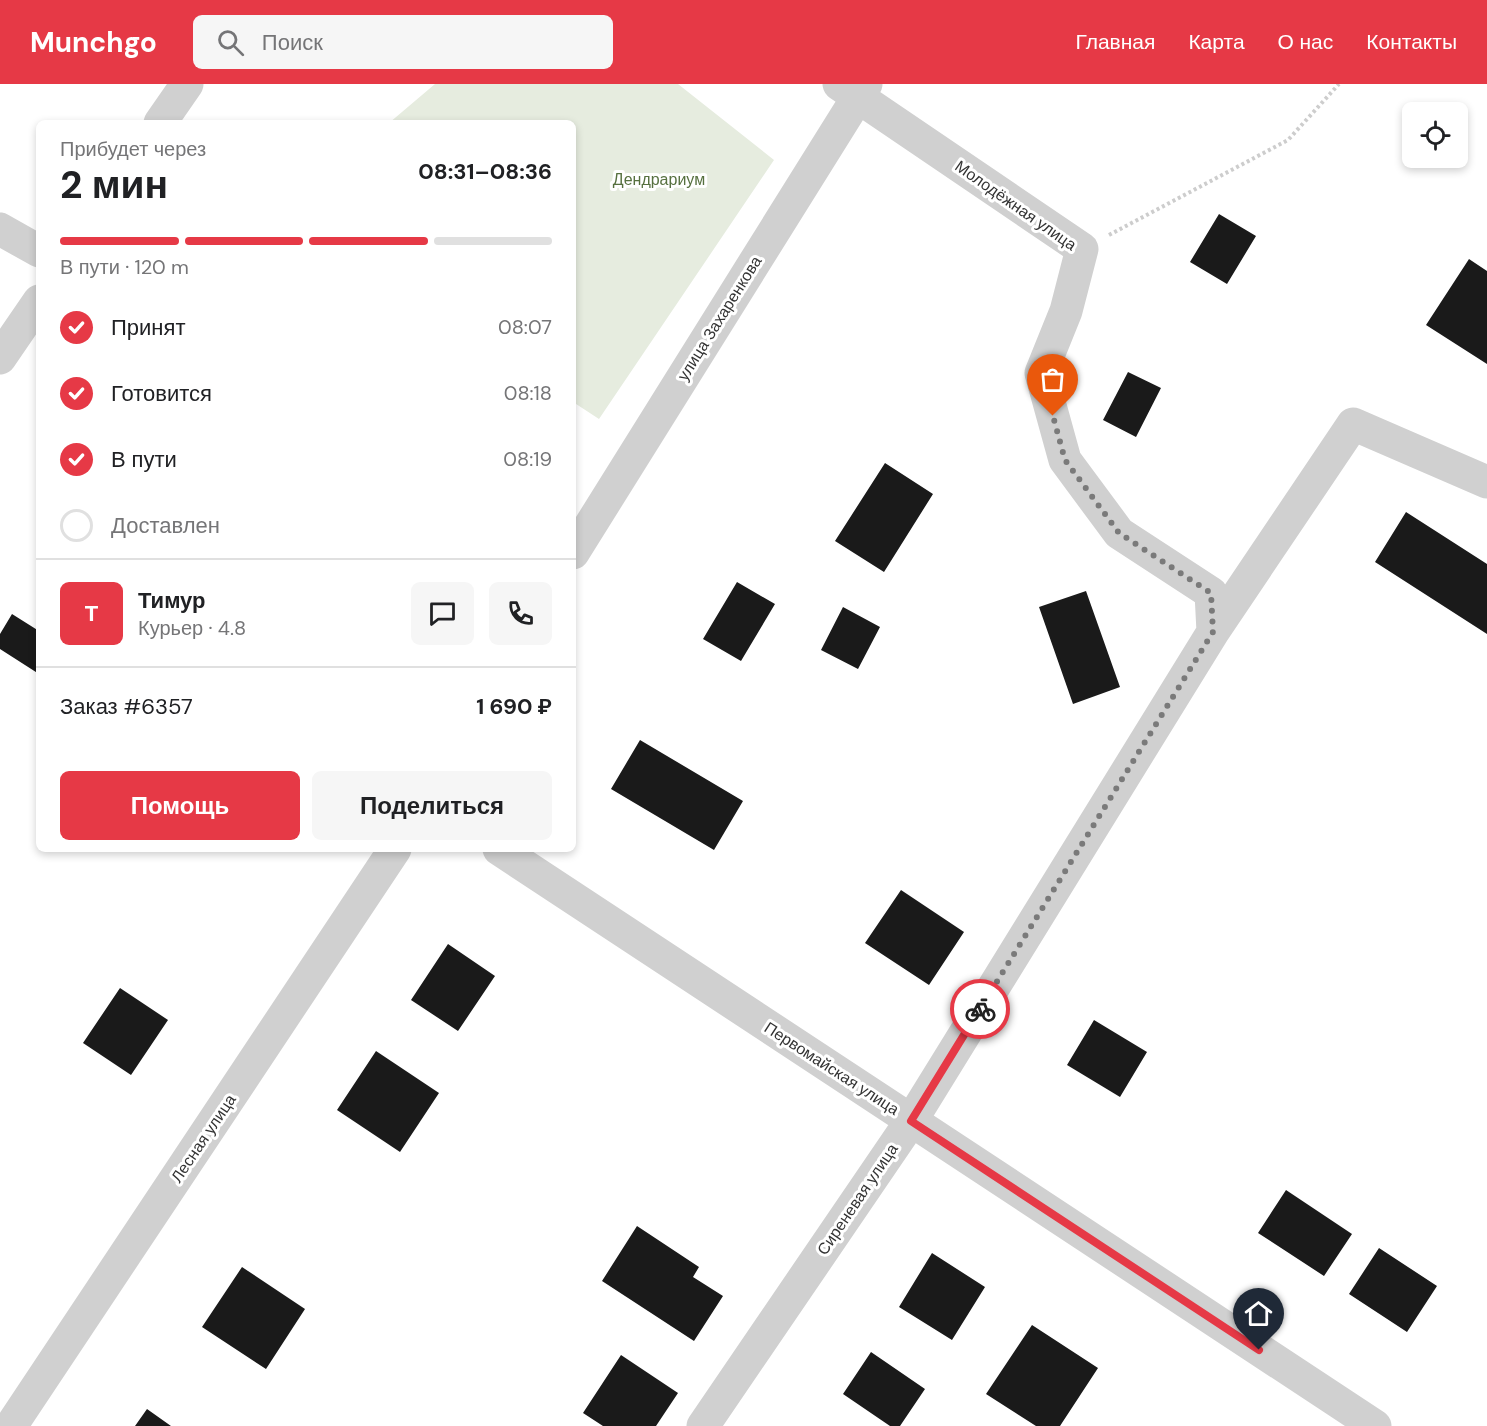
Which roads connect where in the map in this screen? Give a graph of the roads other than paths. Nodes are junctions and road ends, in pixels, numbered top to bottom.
1 (187, 84) edge
2 (854, 88) edge
3 (162, 120) edge
4 (0, 229) edge
5 (36, 249) edge
6 (36, 305) edge
7 (0, 358) edge
8 (1487, 482) edge
9 (576, 548) edge
10 (1213, 632) junction
11 (393, 852) edge
12 (504, 852) edge
13 (911, 1121) junction
14 (11, 1426) edge
15 (703, 1426) edge
16 (1375, 1426) edge

1 - 3 street
2 - 9 street, улица Захаренкова
2 - 10 street, Молодёжная улица
4 - 5 street
6 - 7 street
8 - 10 street, Сиреневая улица
10 - 13 street, Сиреневая улица
11 - 14 street, Лесная улица
12 - 13 street, Первомайская улица
13 - 15 street, Сиреневая улица
13 - 16 street, Первомайская улица

